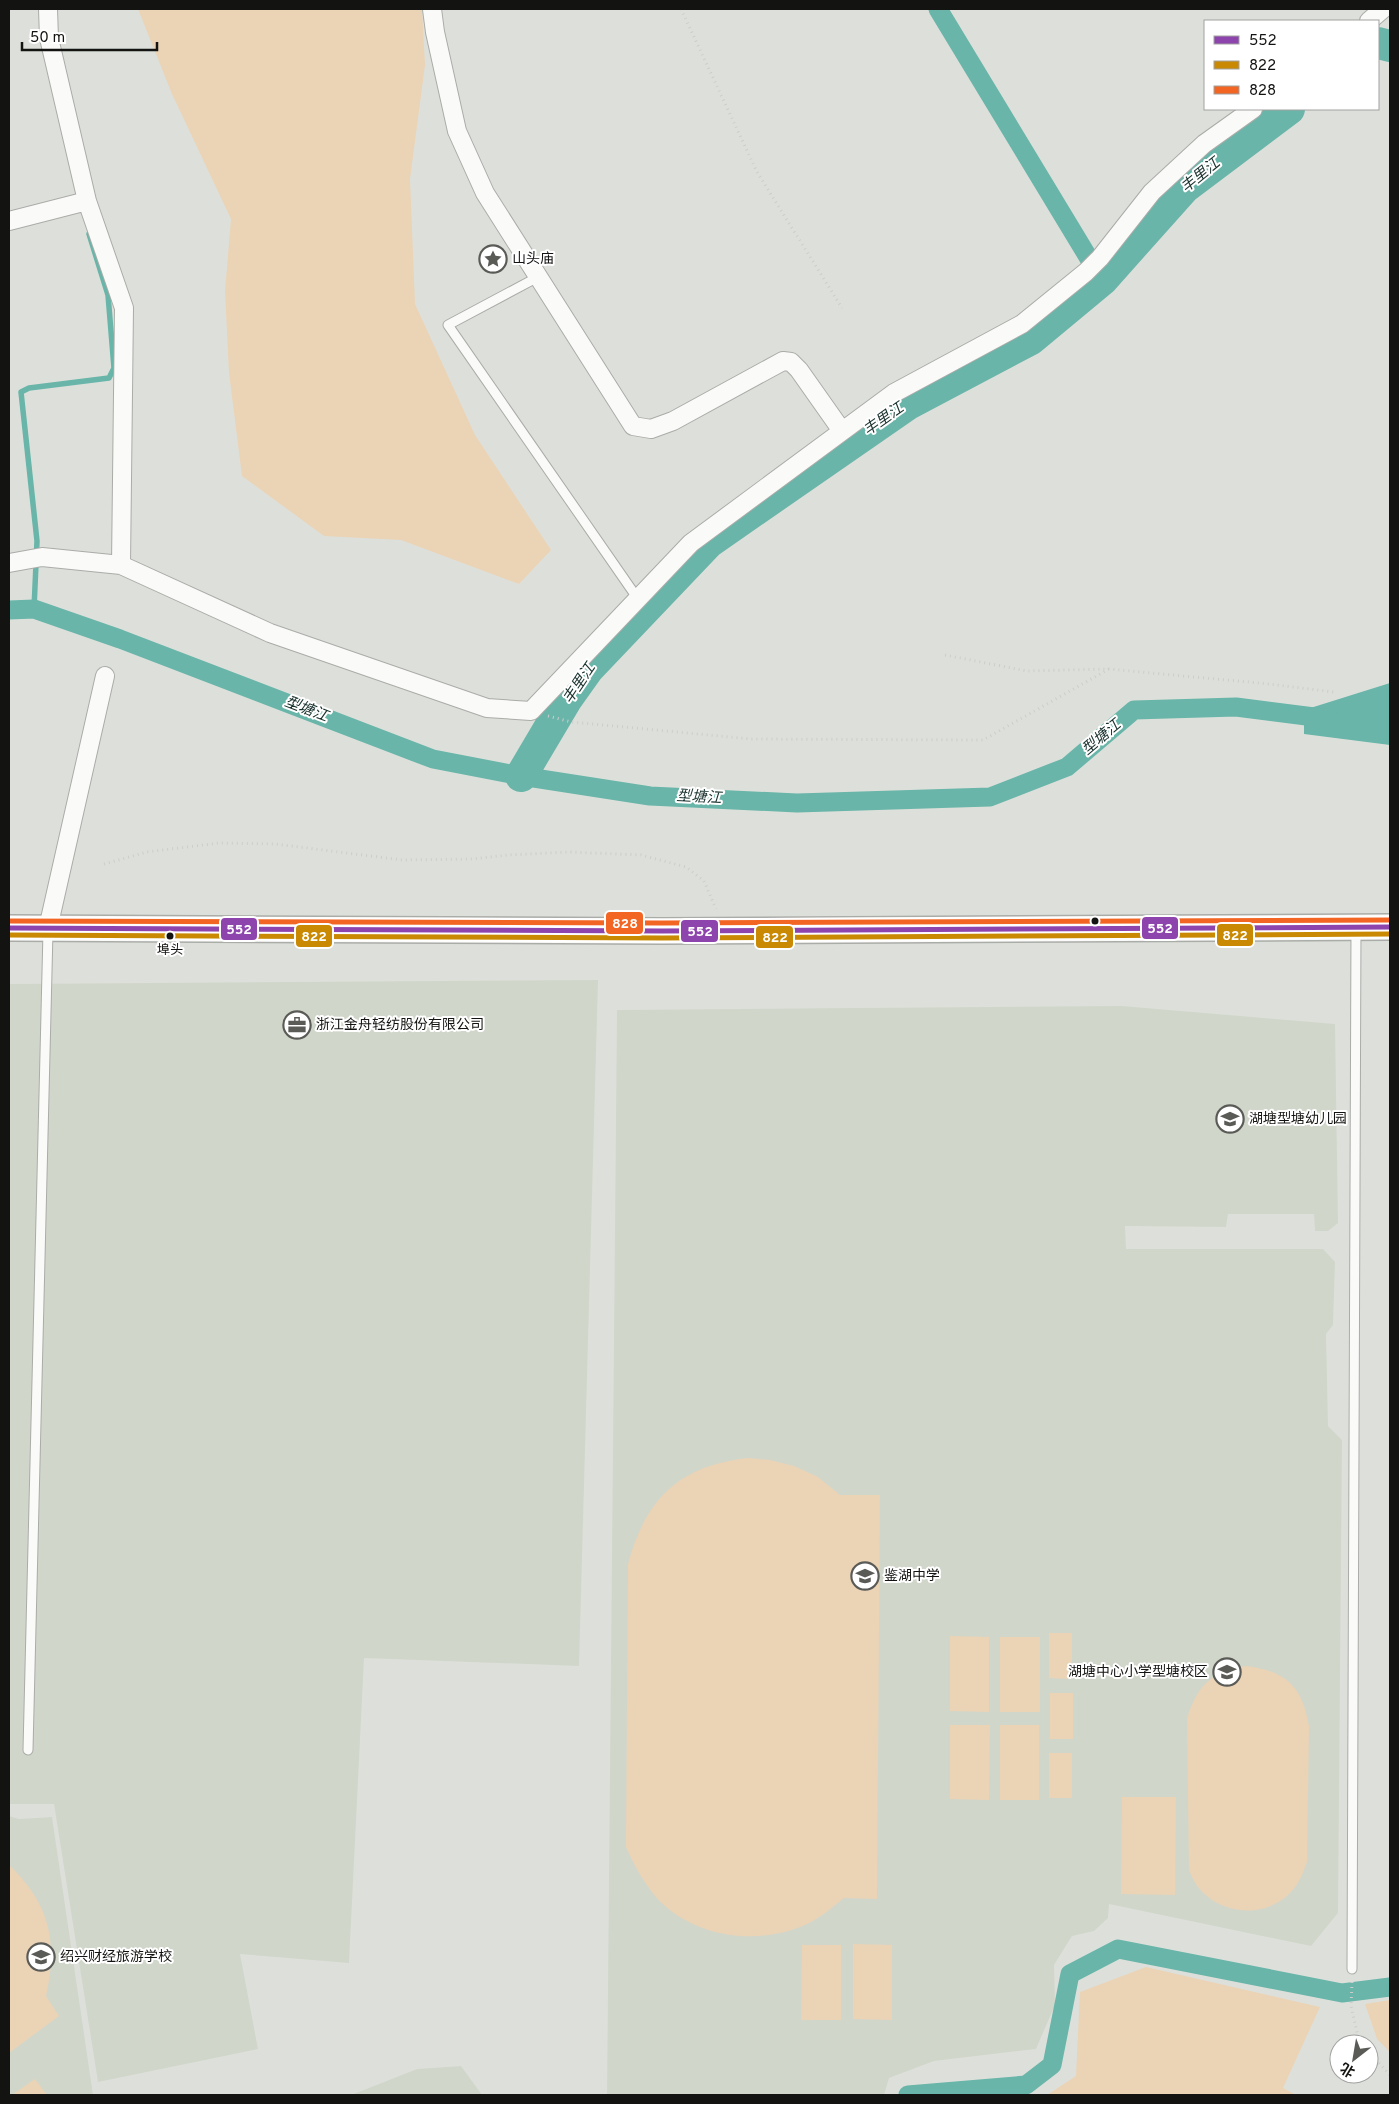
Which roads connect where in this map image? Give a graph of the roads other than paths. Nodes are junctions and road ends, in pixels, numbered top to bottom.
1 (48, 9) edge
2 (432, 9) edge
3 (1383, 9) edge
4 (1370, 20) edge
5 (1252, 110) edge
6 (79, 204) junction
7 (9, 221) edge
8 (538, 277) junction
9 (842, 431) junction
10 (9, 563) edge
11 (121, 565) junction
12 (638, 599) junction
13 (105, 676) dead end
14 (1356, 927) junction
15 (1390, 927) edge
16 (9, 928) edge
17 (48, 928) junction
18 (28, 1750) dead end
19 (1352, 1969) road end

1 - 6 street
2 - 8 street
3 - 4 street
5 - 9 street
6 - 7 street
6 - 11 street
8 - 9 street
8 - 12 lane
9 - 12 street
10 - 11 street
11 - 12 street
13 - 17 street
14 - 15 main road
14 - 17 main road
14 - 19 lane
16 - 17 main road
17 - 18 lane

